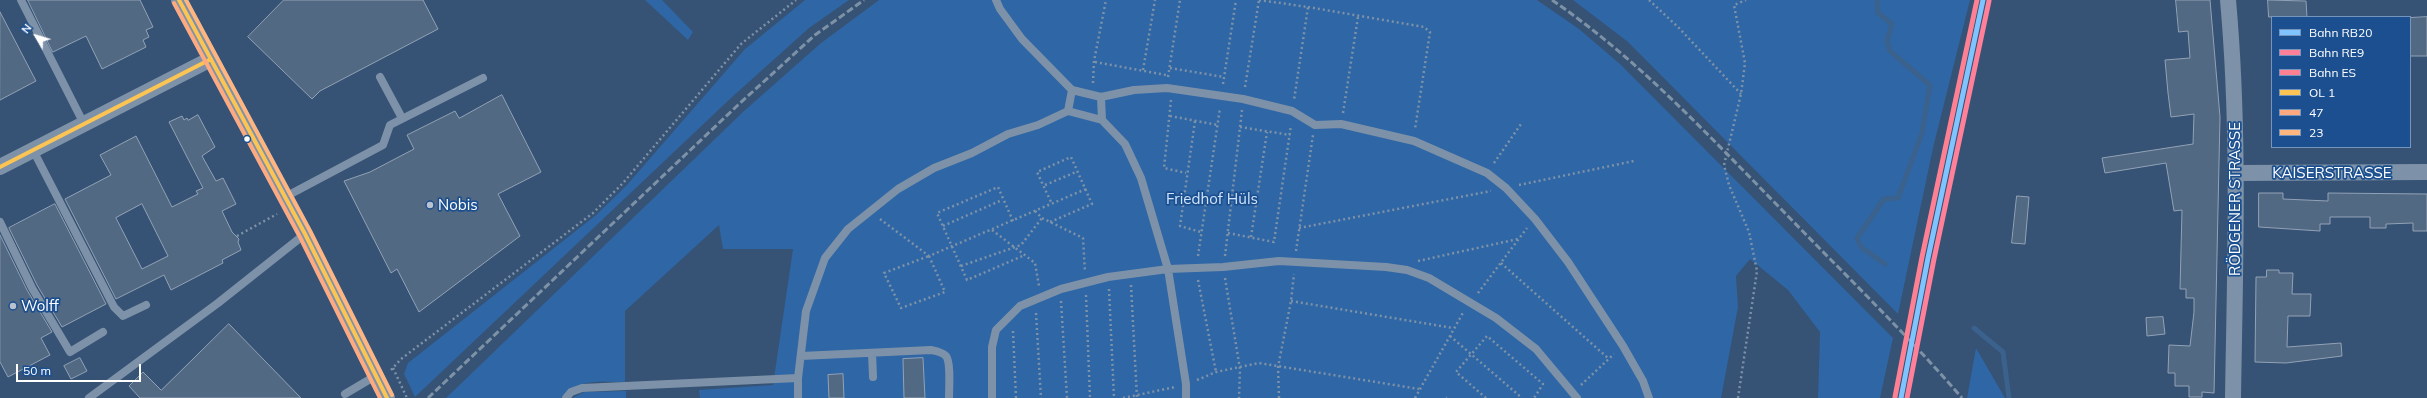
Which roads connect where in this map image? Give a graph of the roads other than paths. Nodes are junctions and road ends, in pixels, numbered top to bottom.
1 (21, 0) edge
2 (179, 0) edge
3 (996, 0) edge
4 (2228, 0) edge
5 (211, 59) junction
6 (380, 77) dead end
7 (483, 78) dead end
8 (1072, 90) junction
9 (1102, 97) junction
10 (1068, 111) junction
11 (402, 118) junction
12 (1102, 120) junction
13 (84, 124) junction
14 (33, 150) junction
15 (0, 167) edge
16 (2427, 172) edge
17 (2237, 173) junction
18 (287, 202) junction
19 (0, 222) edge
20 (305, 234) junction
21 (1168, 269) junction
22 (146, 305) dead end
23 (103, 332) dead end
24 (872, 353) junction
25 (801, 356) junction
26 (873, 377) dead end
27 (798, 378) junction
28 (378, 379) junction
29 (344, 394) dead end
30 (1575, 395) edge
31 (89, 398) edge
32 (387, 398) edge
33 (566, 398) edge
34 (798, 398) edge
35 (949, 398) edge
36 (992, 398) edge
37 (1186, 398) edge
38 (1649, 398) edge
39 (2233, 398) edge

1 - 13 lane
2 - 5 street
3 - 8 lane
4 - 17 street, RÖDGENER STRASSE
5 - 13 street
5 - 18 street
6 - 11 lane
7 - 11 lane
8 - 9 lane
8 - 10 lane
9 - 12 lane
9 - 38 lane
10 - 12 lane
10 - 25 lane
11 - 18 lane
12 - 21 lane
13 - 14 street
14 - 15 street
14 - 22 lane
16 - 17 street, KAISERSTRASSE
17 - 39 street, RÖDGENER STRASSE
18 - 20 street
19 - 23 lane
20 - 28 street
20 - 31 lane
21 - 30 lane
21 - 36 lane
21 - 37 lane
24 - 25 lane
24 - 26 lane
24 - 35 lane
25 - 27 lane
27 - 33 lane
27 - 34 lane
28 - 29 lane
28 - 32 street

